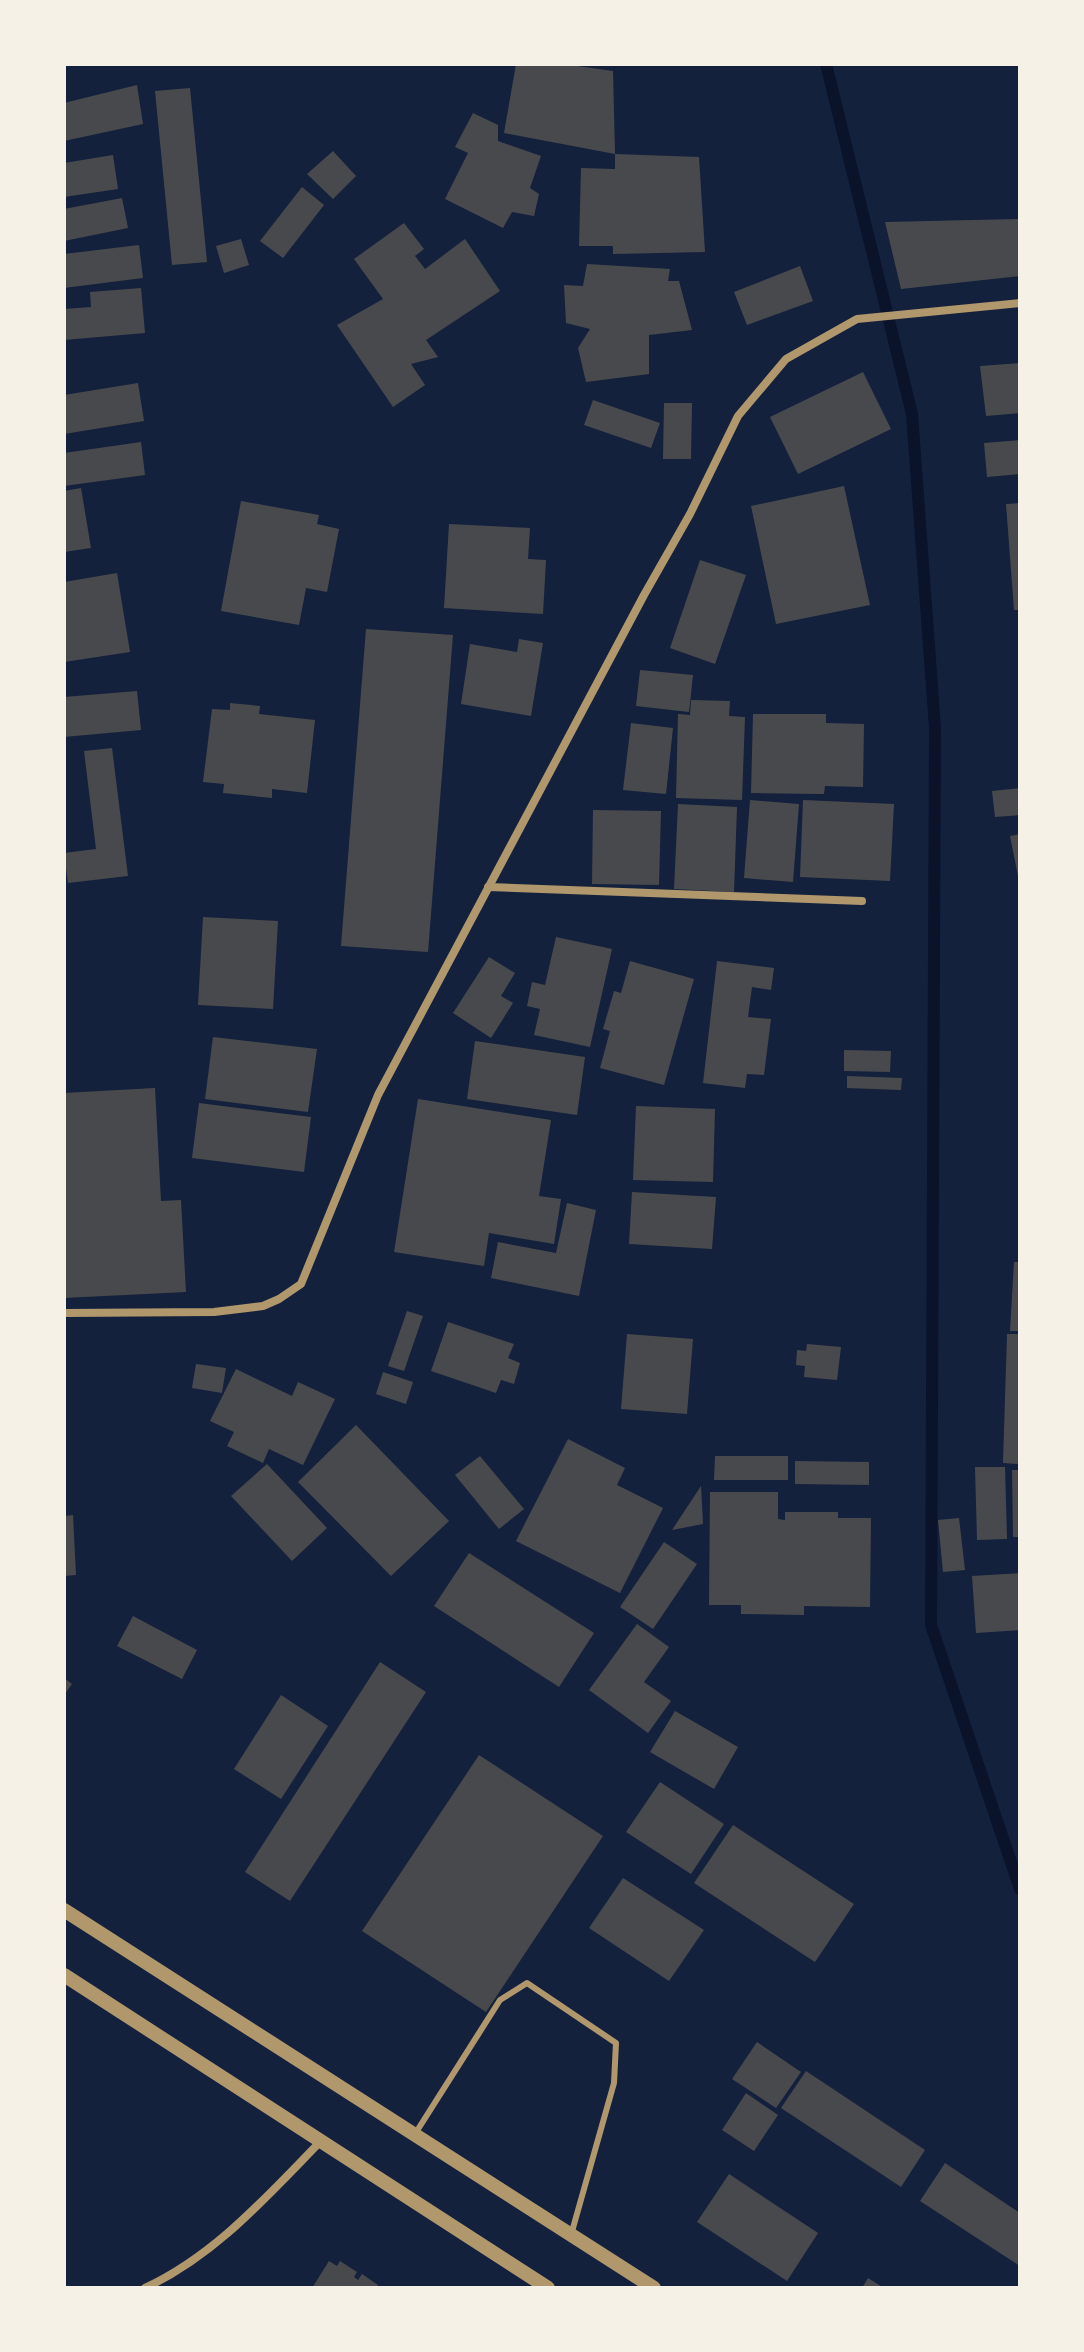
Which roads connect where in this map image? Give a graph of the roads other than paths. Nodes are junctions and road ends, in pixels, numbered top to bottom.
1 (1020, 303) edge
2 (488, 887) junction
3 (862, 901) dead end
4 (64, 1313) edge
5 (64, 1910) edge
6 (64, 1975) edge
7 (414, 2135) junction
8 (321, 2141) junction
9 (571, 2235) junction
10 (145, 2288) edge
11 (548, 2288) edge
12 (654, 2288) edge

1 - 2 street
2 - 3 street
2 - 4 street
5 - 7 street
6 - 8 street
7 - 9 street
7 - 9 lane
8 - 10 street
8 - 11 street
9 - 12 street

